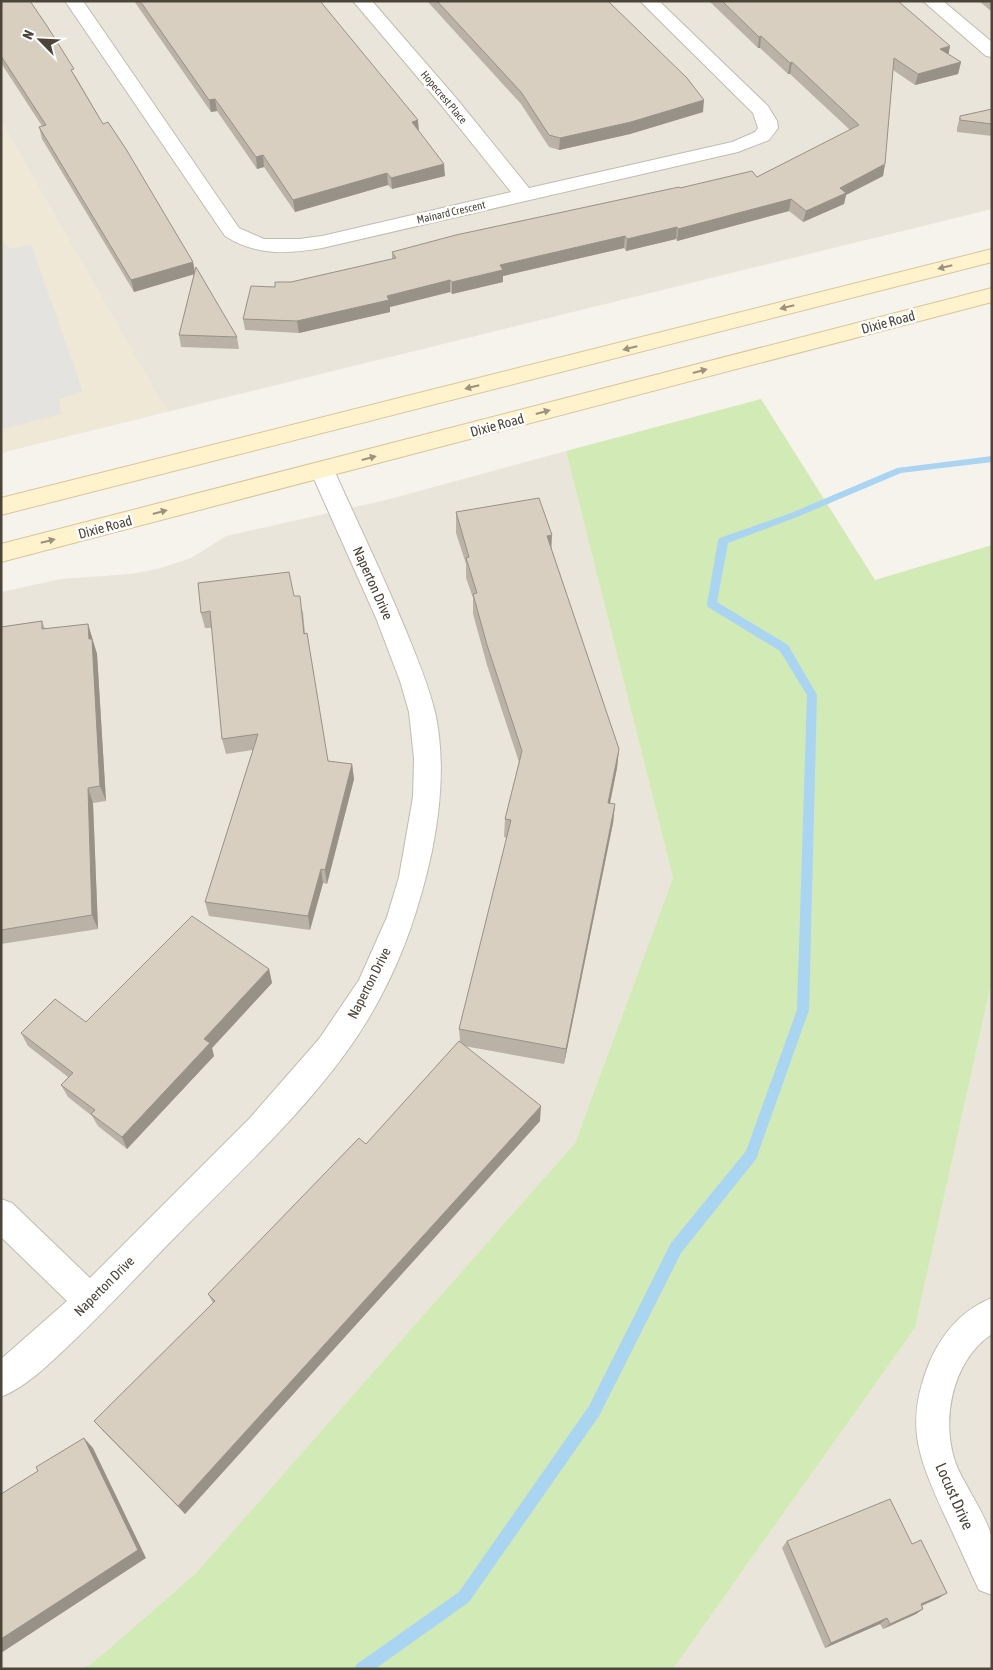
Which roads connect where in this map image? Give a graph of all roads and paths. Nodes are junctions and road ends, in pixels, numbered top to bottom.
1 (74, 1) edge
2 (362, 1) edge
3 (649, 1) edge
4 (932, 1) edge
5 (992, 52) edge
6 (524, 195) junction
7 (992, 255) edge
8 (992, 295) edge
9 (322, 470) junction
10 (1, 507) edge
11 (1, 553) edge
12 (1, 1214) edge
13 (90, 1300) junction
14 (992, 1314) edge
15 (1, 1380) edge
16 (992, 1577) edge

1 - 6 street, Mainard Crescent
2 - 6 street, Hopecrest Place
3 - 6 street, Mainard Crescent
4 - 5 street
7 -> 10 main road
9 -> 8 main road, Dixie Road
11 -> 9 main road, Dixie Road
9 - 13 street, Naperton Drive
12 - 13 street
13 - 15 street, Naperton Drive
14 - 16 street, Locust Drive

